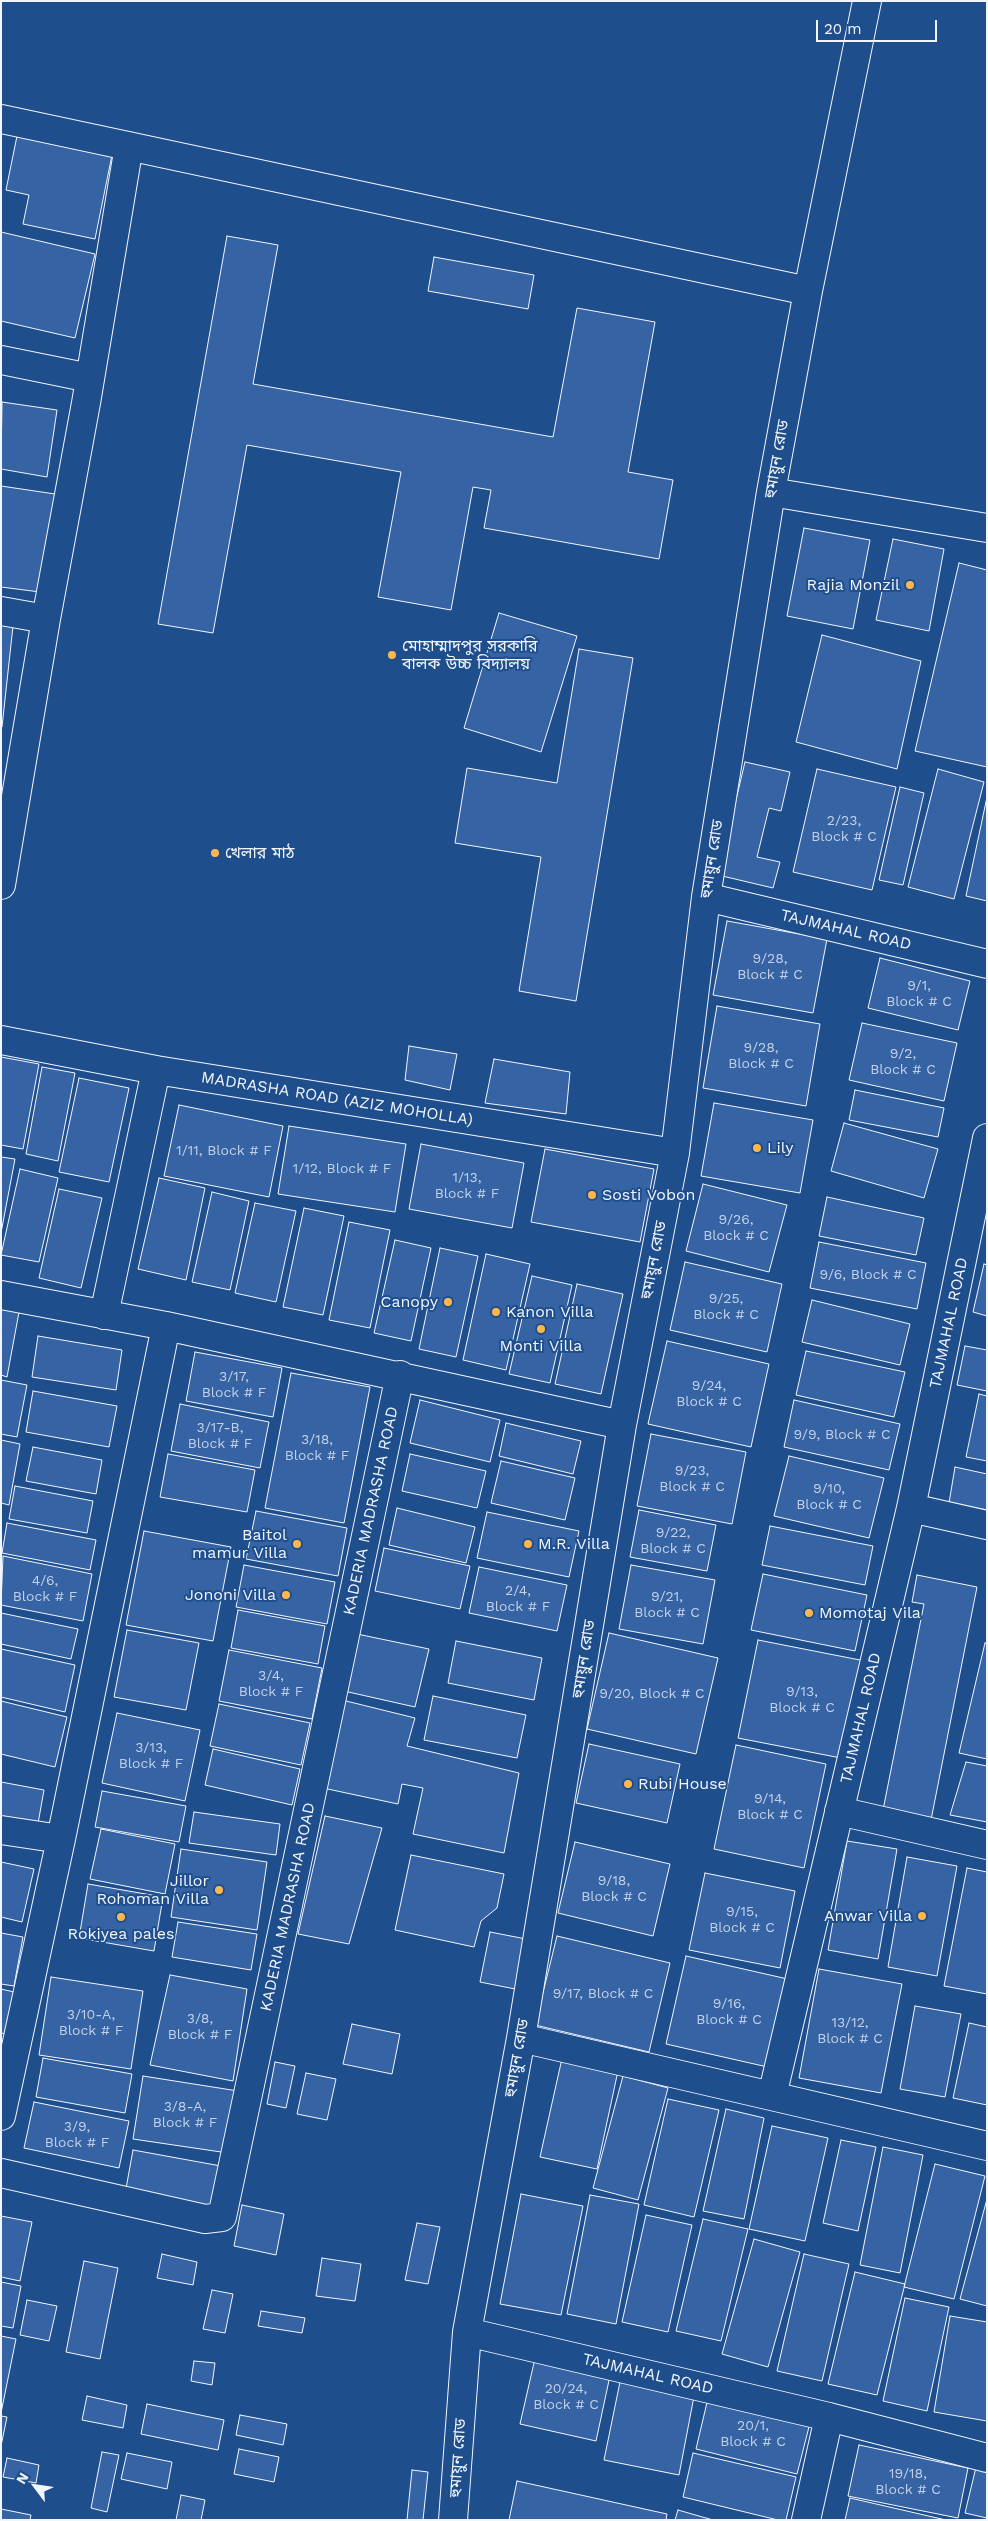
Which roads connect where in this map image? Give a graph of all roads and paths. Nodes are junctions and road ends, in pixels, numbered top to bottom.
1 (867, 1) edge
2 (1, 120) edge
3 (129, 146) junction
4 (808, 291) junction
5 (1, 360) edge
6 (90, 378) junction
7 (771, 492) junction
8 (987, 528) edge
9 (1, 611) edge
10 (46, 619) junction
11 (1, 885) edge
12 (706, 897) junction
13 (987, 964) edge
14 (1, 1040) edge
15 (156, 1070) junction
16 (987, 1138) edge
17 (674, 1152) junction
18 (1, 1295) edge
19 (104, 1315) junction
20 (166, 1326) junction
21 (400, 1375) junction
22 (622, 1424) junction
23 (911, 1508) junction
24 (987, 1525) edge
25 (839, 1811) junction
26 (1, 1830) edge
27 (60, 1839) junction
28 (987, 1845) edge
29 (521, 2038) junction
30 (772, 2096) junction
31 (1, 2116) edge
32 (987, 2146) edge
33 (1, 2173) edge
34 (467, 2332) junction
35 (830, 2417) junction
36 (987, 2458) edge
37 (453, 2520) edge
38 (806, 2520) edge

1 - 4 street, হুমায়ুন রোড
2 - 3 street
3 - 4 street
3 - 6 street
4 - 7 street, হুমায়ুন রোড
5 - 6 street
6 - 10 street
7 - 8 street
7 - 12 street, হুমায়ুন রোড
9 - 10 street
10 - 11 street
12 - 13 street, TAJMAHAL ROAD
12 - 17 street, হুমায়ুন রোড
14 - 15 street, MADRASHA ROAD (AZIZ MOHOLLA)
15 - 17 street, MADRASHA ROAD (AZIZ MOHOLLA)
15 - 19 street
16 - 23 street, TAJMAHAL ROAD
17 - 22 street, হুমায়ুন রোড
18 - 19 street
19 - 20 street
20 - 21 street
20 - 27 street
21 - 22 street
21 - 33 street, KADERIA MADRASHA ROAD
22 - 29 street, হুমায়ুন রোড
23 - 24 street
23 - 25 street, TAJMAHAL ROAD
25 - 28 street
25 - 30 street, TAJMAHAL ROAD
26 - 27 street
27 - 31 street
29 - 30 street
29 - 34 street, হুমায়ুন রোড
30 - 32 street
34 - 35 street, TAJMAHAL ROAD
34 - 37 street, হুমায়ুন রোড
35 - 36 street, TAJMAHAL ROAD
35 - 38 street

